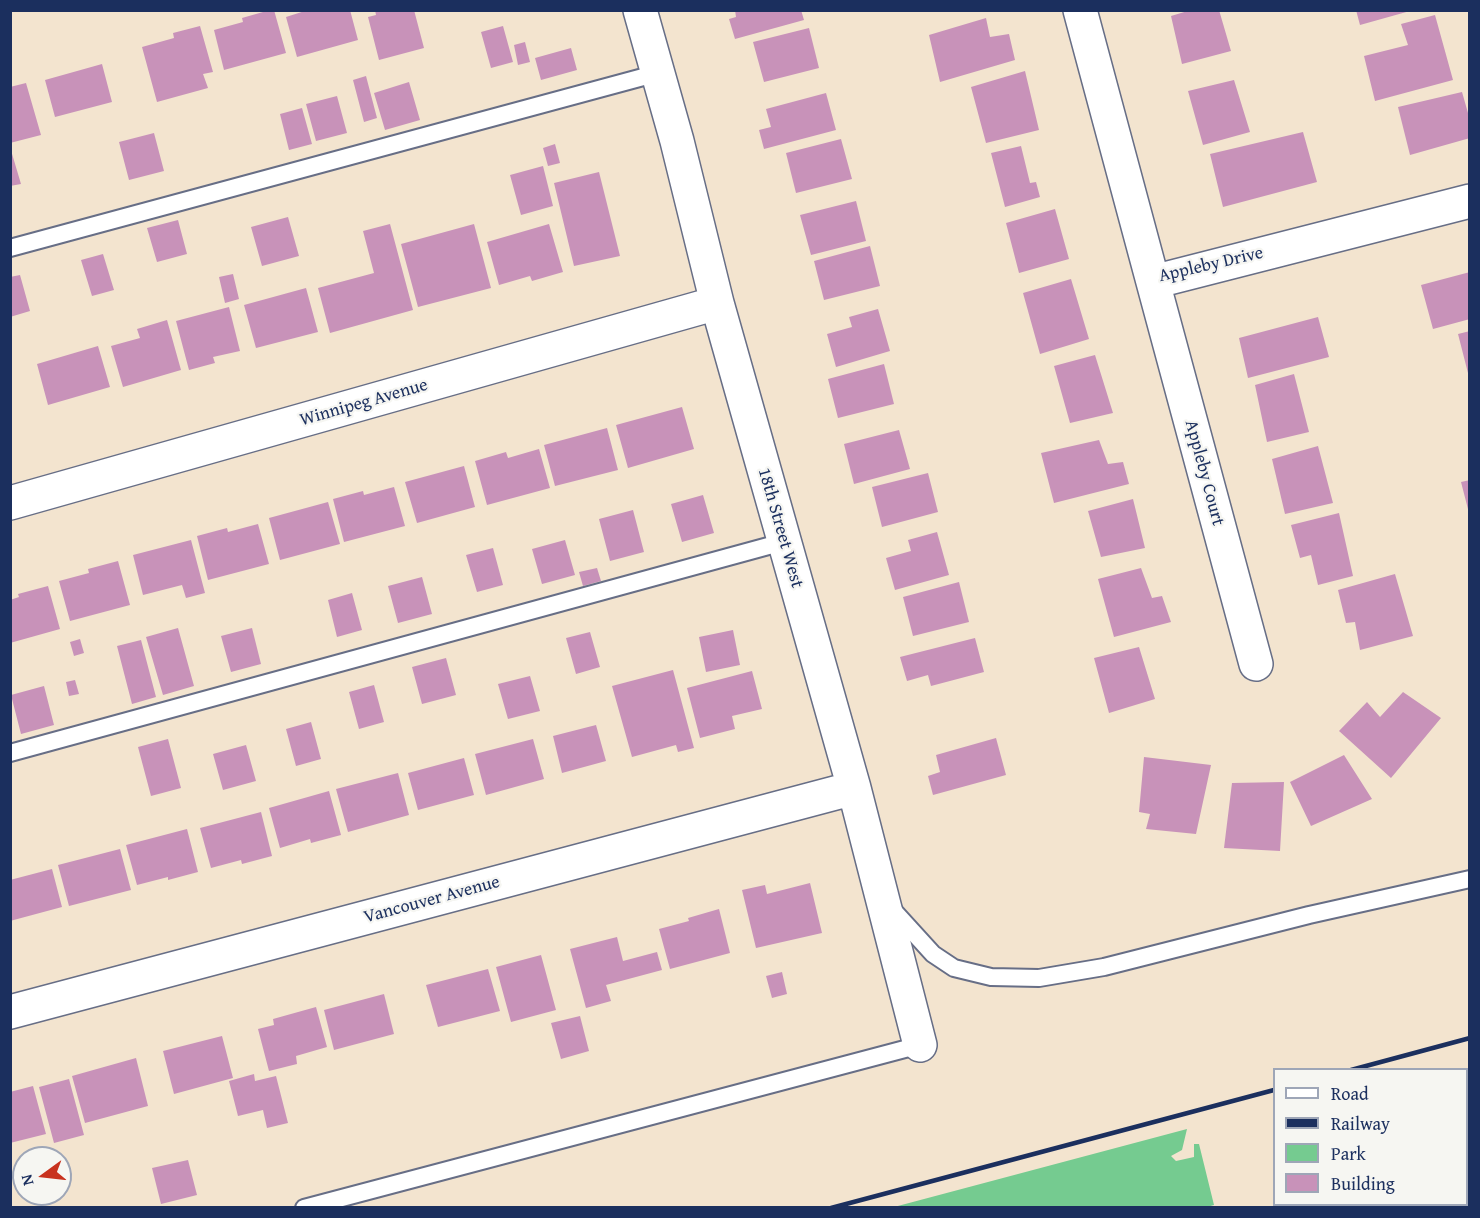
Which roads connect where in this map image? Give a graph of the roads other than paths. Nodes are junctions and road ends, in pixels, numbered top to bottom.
1 (640, 10) edge
2 (1080, 10) edge
3 (658, 73) junction
4 (1470, 201) edge
5 (10, 248) edge
6 (1153, 282) junction
7 (717, 303) junction
8 (10, 503) edge
9 (783, 542) junction
10 (1256, 664) dead end
11 (10, 753) edge
12 (854, 788) junction
13 (1470, 879) edge
14 (882, 898) junction
15 (10, 1012) edge
16 (920, 1045) joint
17 (304, 1208) edge

1 - 3 street, 18th Street West
2 - 6 street, Appleby Drive
3 - 5 lane
3 - 7 street, 18th Street West
4 - 6 street, Appleby Drive
6 - 10 street, Appleby Court
7 - 8 street, Winnipeg Avenue
7 - 9 street, 18th Street West
9 - 11 lane
9 - 12 street, 18th Street West
12 - 14 street, 18th Street West
12 - 15 street, Vancouver Avenue
13 - 14 lane
14 - 16 street, 18th Street West
16 - 17 lane

